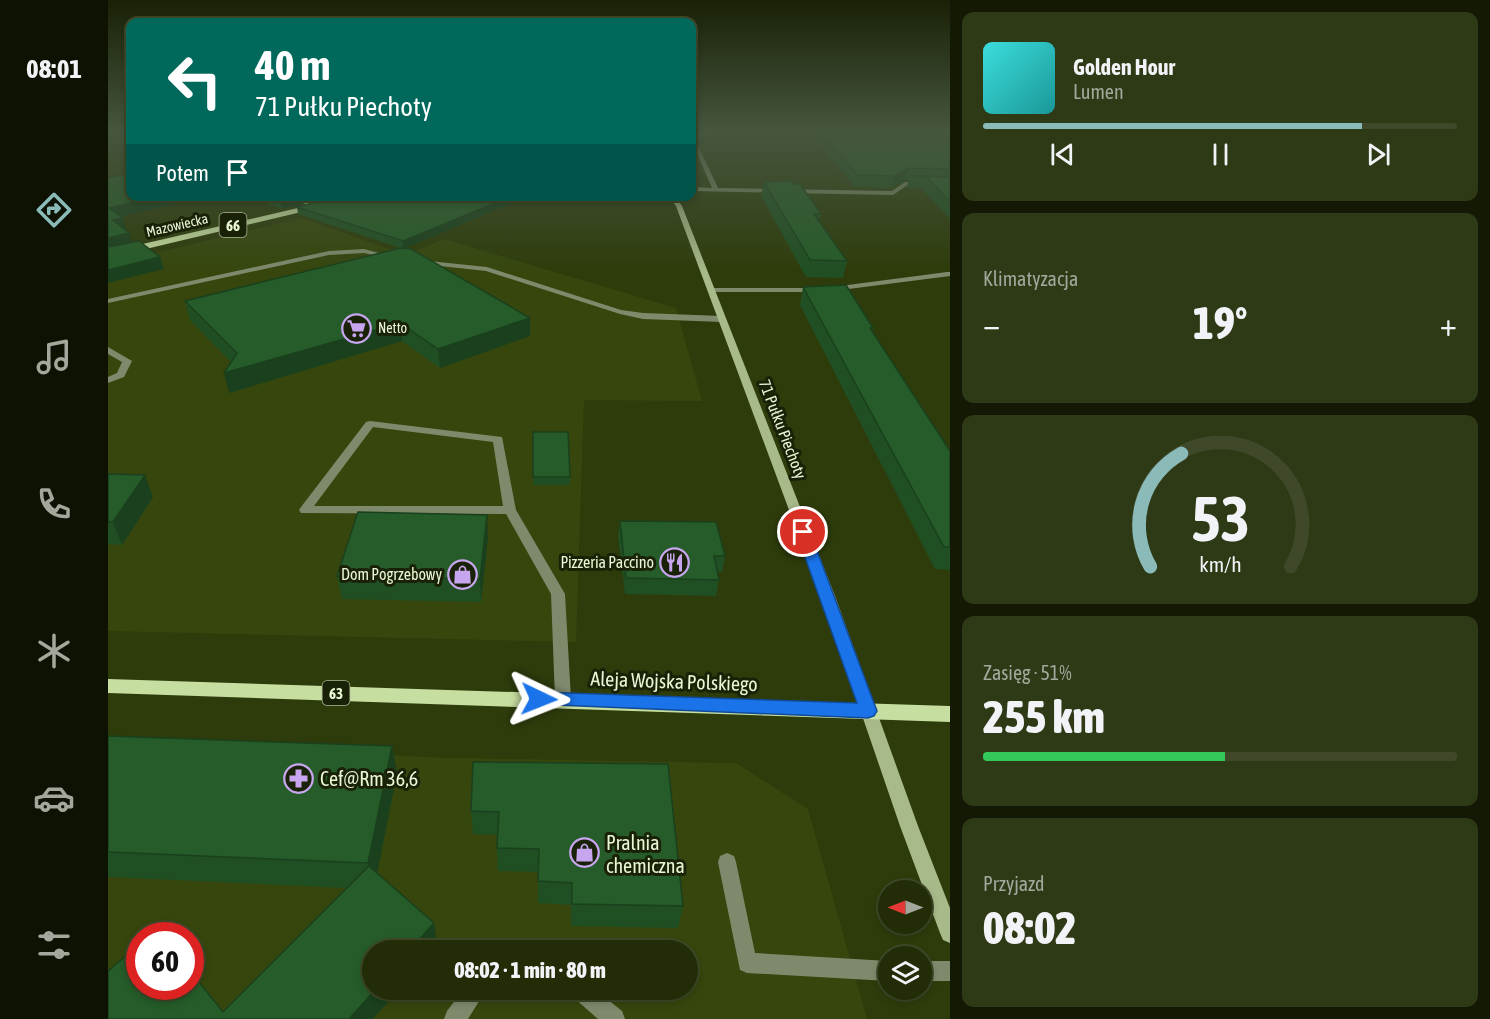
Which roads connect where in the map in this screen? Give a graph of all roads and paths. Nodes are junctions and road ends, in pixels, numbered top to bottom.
1 (711, 178) edge
2 (950, 185) edge
3 (696, 189) edge
4 (716, 189) junction
5 (313, 201) edge
6 (340, 201) edge
7 (676, 201) edge
8 (108, 247) edge
9 (108, 255) edge
10 (403, 260) edge
11 (412, 261) edge
12 (947, 274) dead end
13 (712, 290) junction
14 (108, 301) edge
15 (722, 319) junction
16 (108, 350) edge
17 (108, 380) edge
18 (510, 510) junction
19 (108, 686) edge
20 (563, 699) junction
21 (868, 711) junction
22 (950, 714) edge
23 (727, 862) dead end
24 (950, 933) edge
25 (878, 970) edge
26 (932, 971) edge
27 (950, 971) edge
28 (469, 1000) edge
29 (592, 1000) edge
30 (455, 1019) edge
31 (614, 1019) edge

1 - 4 lane
2 - 4 lane
3 - 4 lane
5 - 8 main road, Mazowiecka / 66
6 - 9 main road, Mazowiecka / 66
7 - 13 street, 71 Pułku Piechoty
10 - 14 lane
11 - 15 lane
12 - 13 lane
13 - 15 street, 71 Pułku Piechoty
15 - 21 street, 71 Pułku Piechoty
16 - 17 lane
18 - 18 lane
18 - 20 lane
19 - 20 main road, Aleja Wojska Polskiego / 63
20 - 21 main road, Aleja Wojska Polskiego / 63
21 - 22 main road, Aleja Wojska Polskiego / 63
21 - 24 street, 71 Pułku Piechoty
23 - 25 lane
26 - 27 lane
28 - 30 lane
29 - 31 lane

